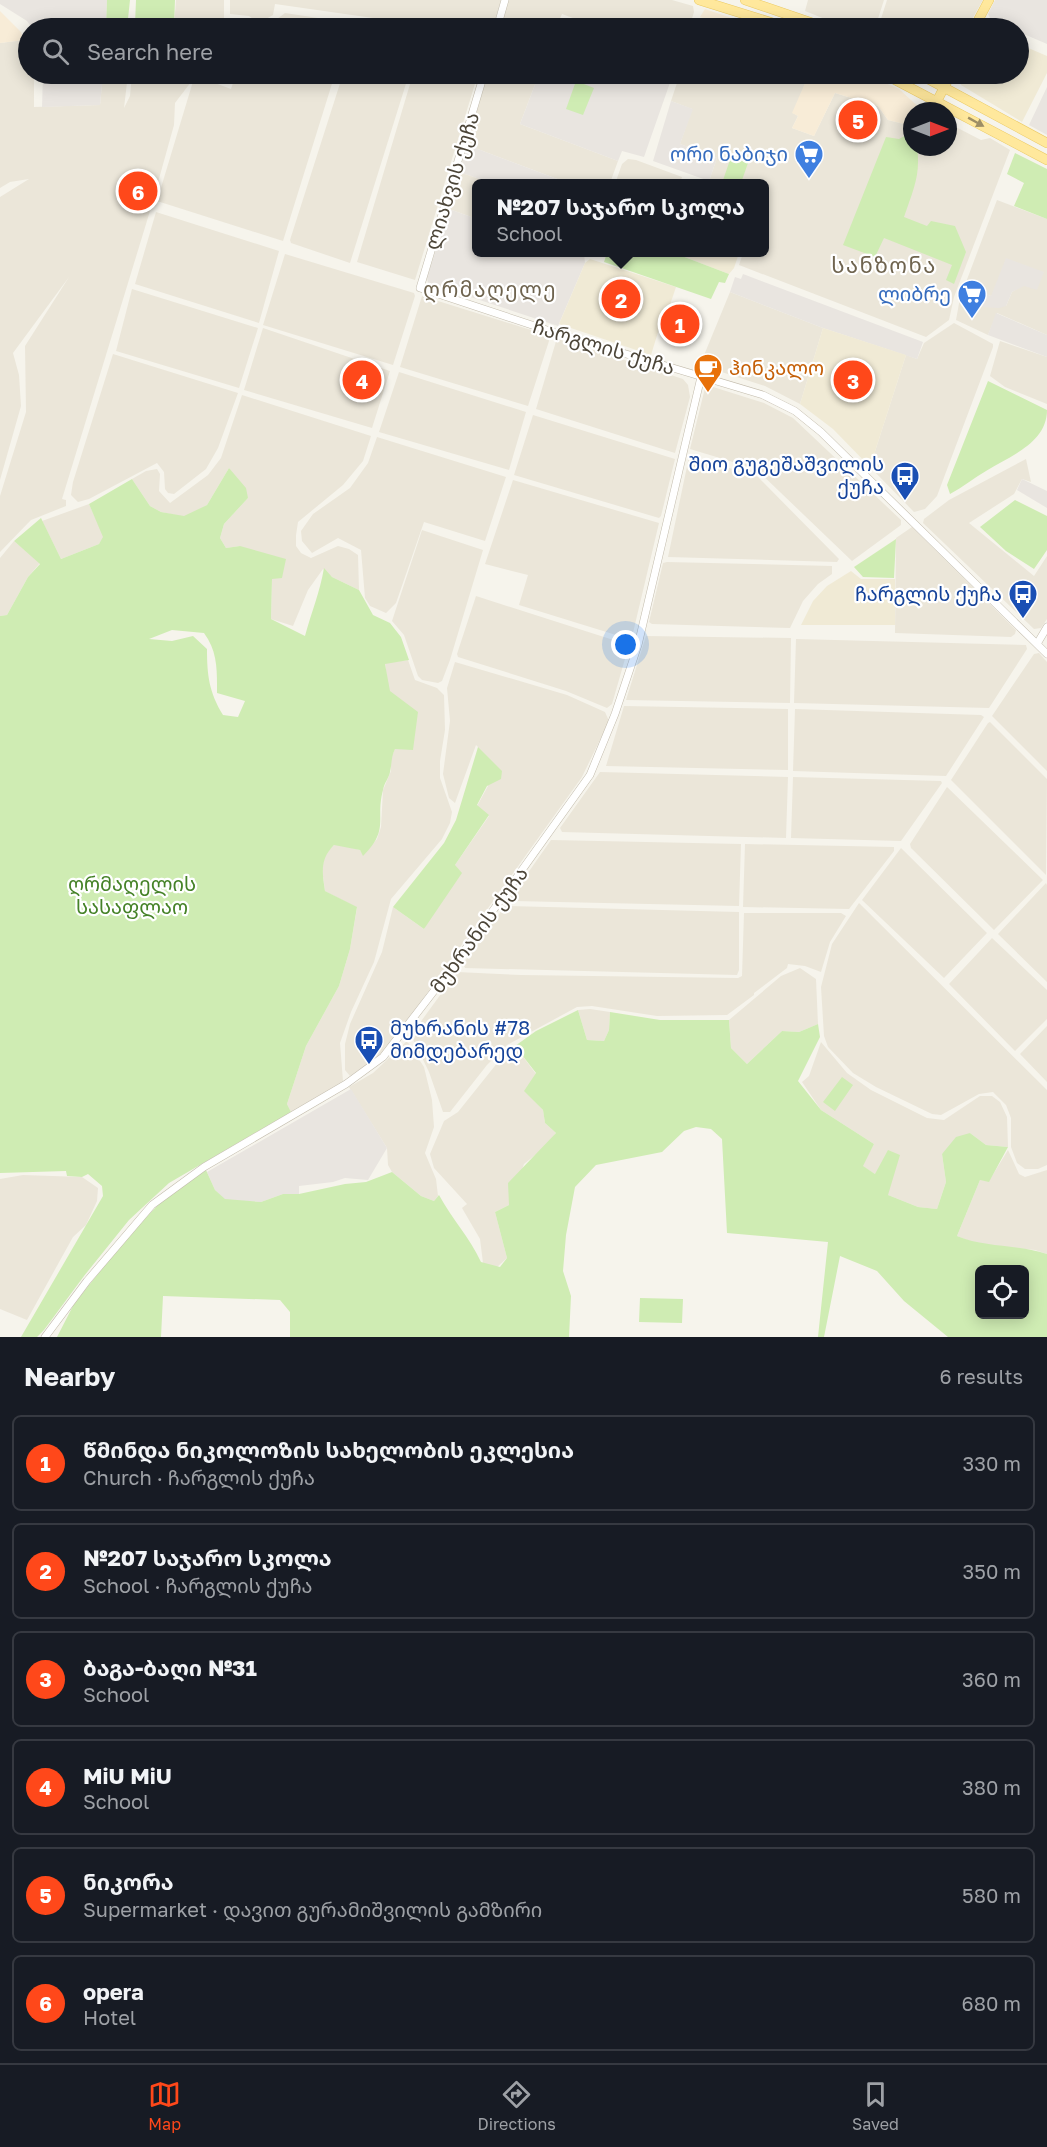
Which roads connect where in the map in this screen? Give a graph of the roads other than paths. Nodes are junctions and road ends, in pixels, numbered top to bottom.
1 (505, 0) edge
2 (699, 0) edge
3 (745, 0) edge
4 (989, 0) edge
5 (788, 14) junction
6 (500, 18) edge
7 (755, 18) edge
8 (789, 18) edge
9 (801, 18) edge
10 (979, 18) edge
11 (481, 84) edge
12 (904, 84) edge
13 (940, 84) edge
14 (944, 86) junction
15 (937, 101) junction
16 (1047, 143) edge
17 (1047, 160) edge
18 (420, 288) joint
19 (701, 377) junction
20 (1047, 627) edge
21 (1037, 644) junction
22 (1047, 654) edge
23 (45, 1337) edge

1 - 6 street
2 - 7 main road
3 - 5 main road
4 - 10 main road
5 - 8 main road
5 - 9 main road
11 - 18 street, ლიახვის ქუჩა
12 - 15 main road
13 - 14 main road
14 - 15 main road
14 - 16 main road
15 -> 17 main road
18 - 19 street, ჩარგლის ქუჩა
19 - 21 street, ჩარგლის ქუჩა
19 - 23 street, მუხრანის ქუჩა
20 - 21 street
21 - 22 street, ჩარგლის ქუჩა

